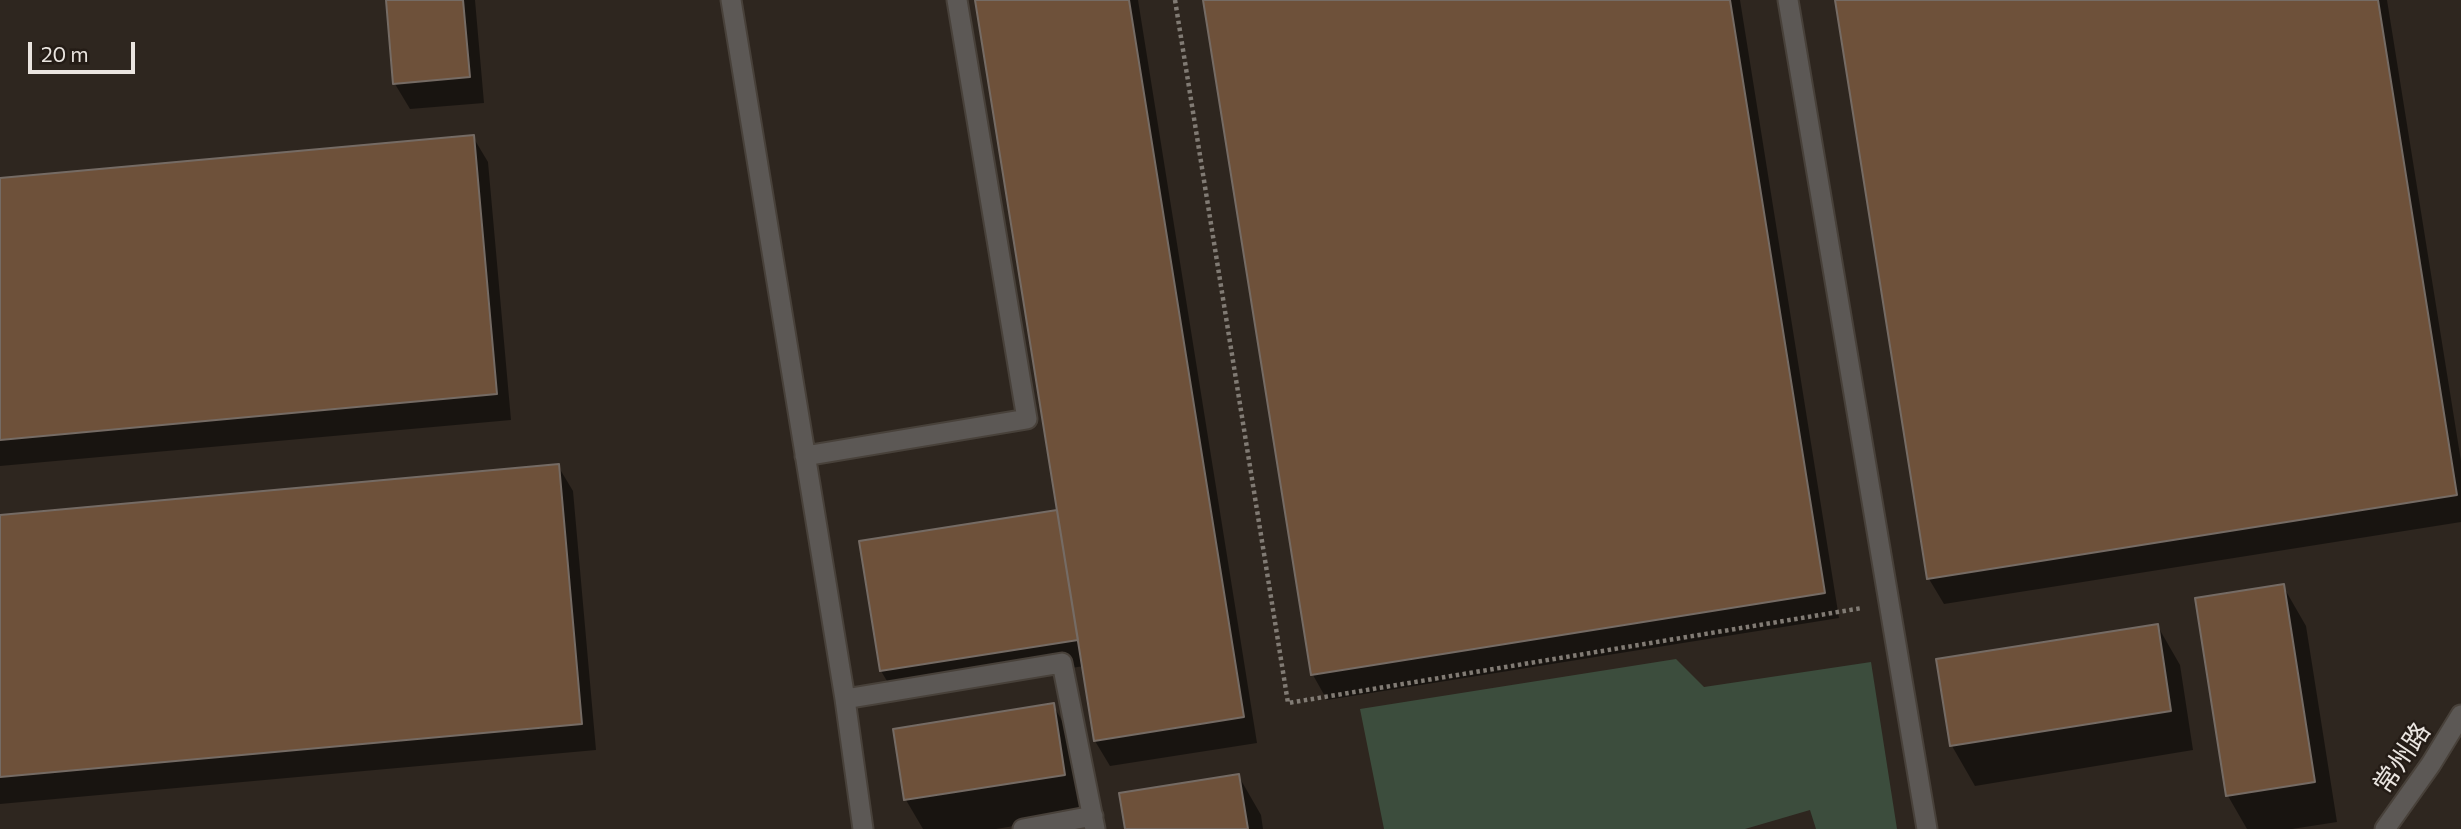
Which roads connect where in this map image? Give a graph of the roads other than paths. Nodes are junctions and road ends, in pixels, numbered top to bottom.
1 (731, 0) edge
2 (957, 0) edge
3 (1788, 0) edge
4 (805, 456) junction
5 (845, 699) junction
6 (2461, 715) edge
7 (1094, 823) edge
8 (863, 829) edge
9 (1023, 829) edge
10 (1927, 829) edge
11 (2385, 829) edge

1 - 4 street
2 - 4 street
3 - 10 street
4 - 5 street
5 - 7 street
5 - 8 street
6 - 11 street, 常州路
7 - 9 street

